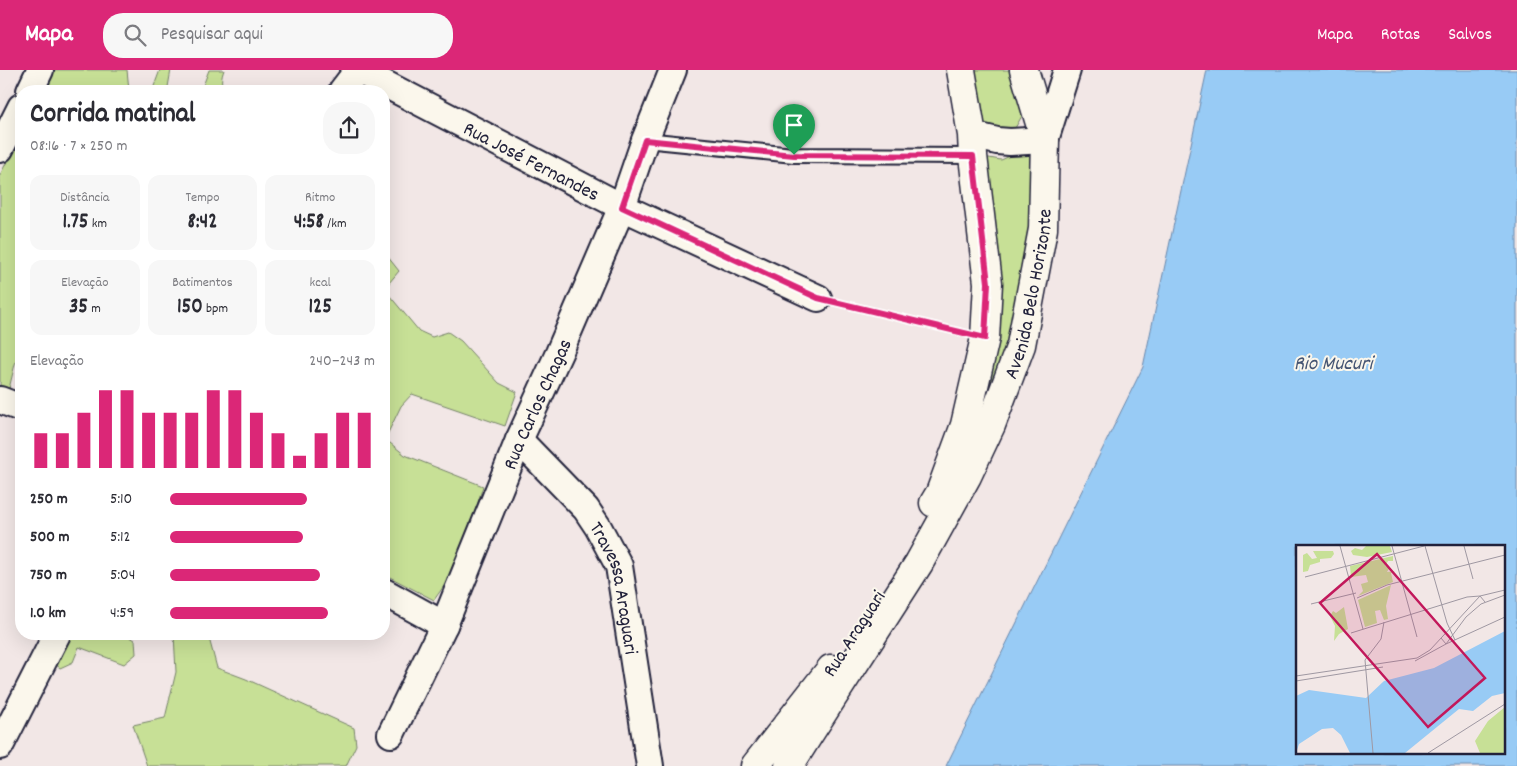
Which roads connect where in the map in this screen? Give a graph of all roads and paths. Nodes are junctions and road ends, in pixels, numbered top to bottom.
1 (40, 70) edge
2 (358, 70) edge
3 (673, 70) edge
4 (961, 70) edge
5 (1024, 70) edge
6 (1067, 70) edge
7 (33, 85) edge
8 (347, 85) edge
9 (387, 85) edge
10 (390, 87) edge
11 (15, 119) edge
12 (645, 140) junction
13 (1045, 140) junction
14 (973, 146) junction
15 (0, 149) edge
16 (622, 207) junction
17 (818, 298) joint
18 (985, 338) junction
19 (0, 400) edge
20 (15, 406) edge
21 (519, 440) junction
22 (945, 500) junction
23 (390, 595) edge
24 (444, 625) junction
25 (53, 640) edge
26 (391, 734) dead end
27 (0, 746) edge
28 (650, 766) edge
29 (755, 766) edge
30 (789, 766) edge

1 - 7 street
2 - 8 street
2 - 9 street, Rua José Fernandes
3 - 12 street, Rua Carlos Chagas
4 - 14 street, Avenida Belo Horizonte
5 - 13 street, Avenida Belo Horizonte
6 - 13 street
10 - 16 street, Rua José Fernandes
11 - 15 street
12 - 14 lane
12 - 16 street, Rua Carlos Chagas
13 - 14 street
13 - 22 street, Avenida Belo Horizonte
14 - 18 street, Avenida Belo Horizonte
16 - 17 street, Rua José Fernandes
16 - 21 street, Rua Carlos Chagas
17 - 18 path
18 - 22 street, Avenida Belo Horizonte
19 - 20 street
21 - 24 street, Rua Carlos Chagas
21 - 28 street, Travessa Araguari
22 - 29 street, Rua Araguari
22 - 30 street, Rua Araguari
23 - 24 street
24 - 26 street, Rua Carlos Chagas
25 - 27 street

